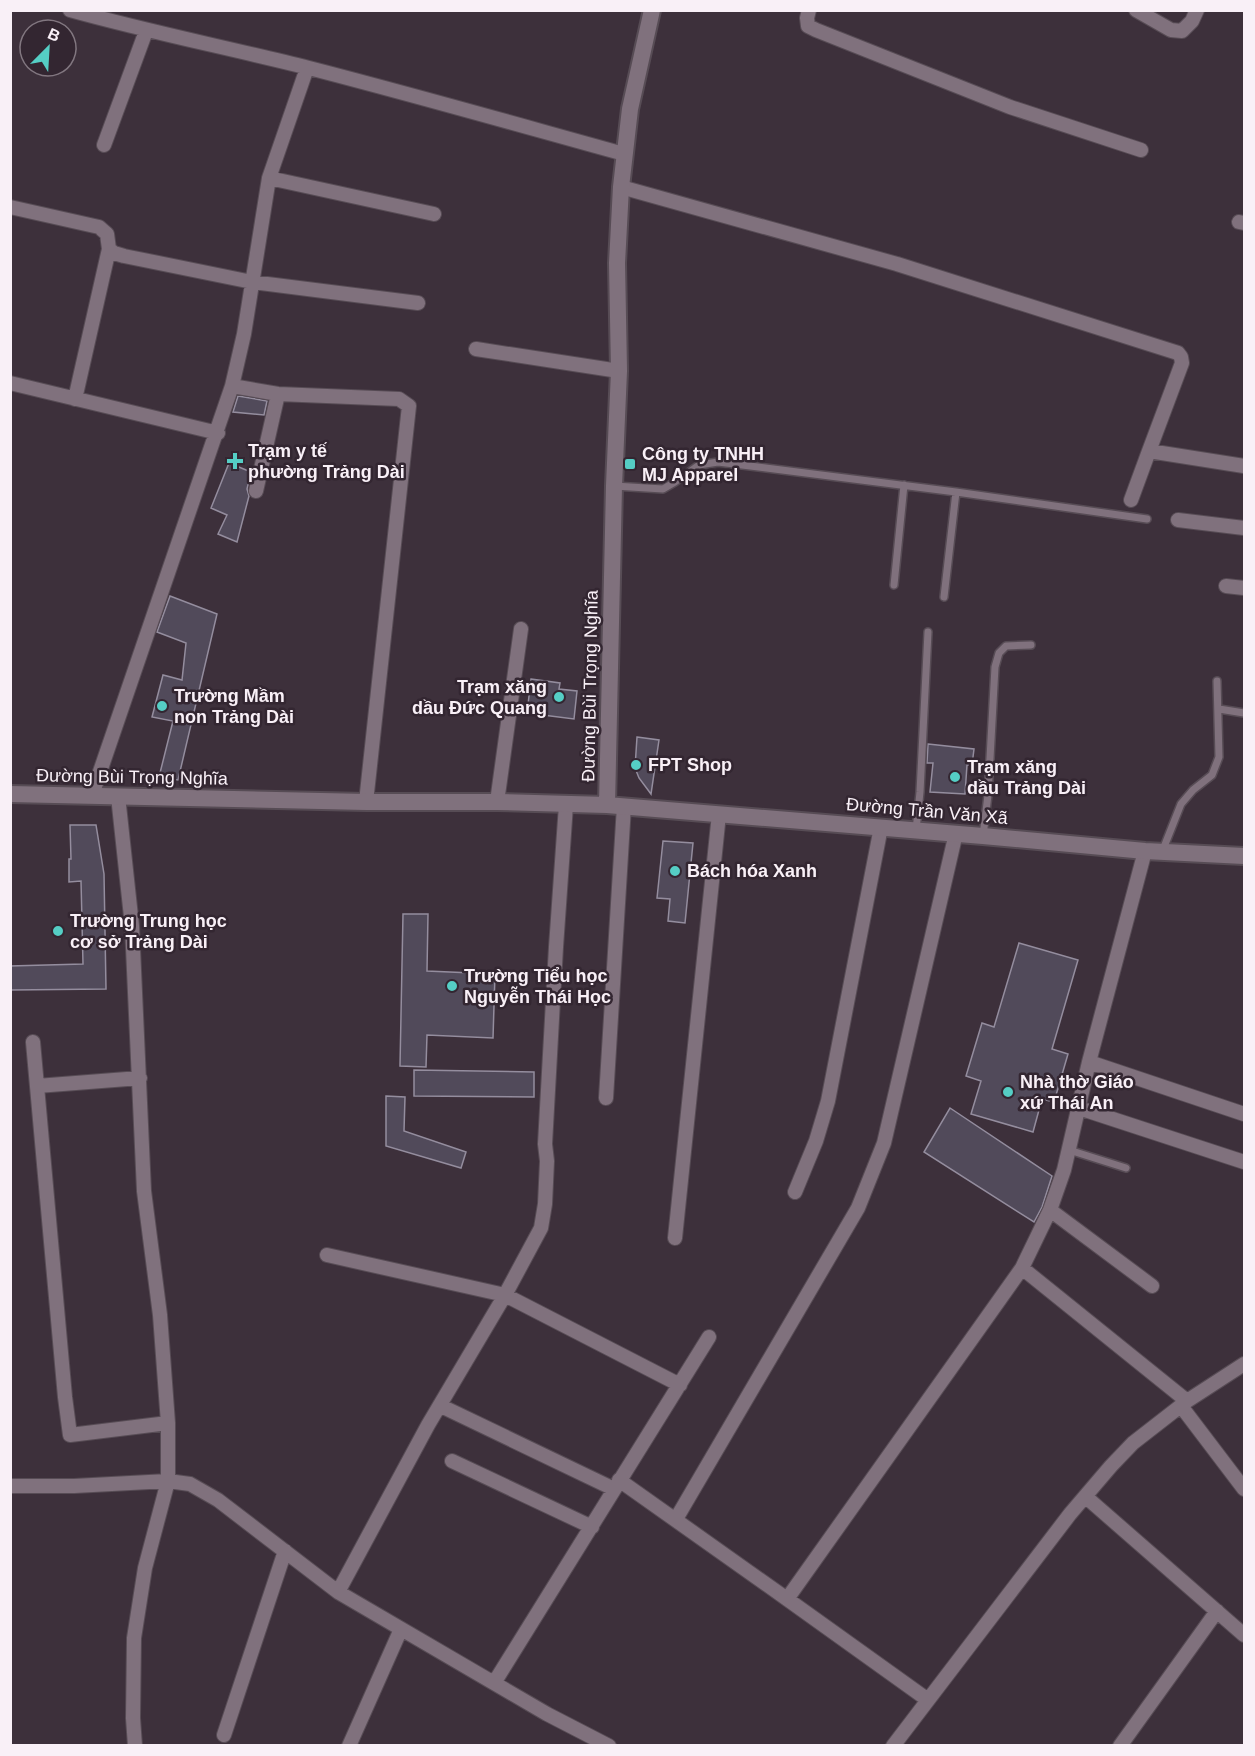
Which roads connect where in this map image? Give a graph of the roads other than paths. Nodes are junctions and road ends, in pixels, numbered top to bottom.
1 (70, 10) edge
2 (652, 10) edge
3 (809, 10) edge
4 (1136, 10) edge
5 (1197, 10) edge
6 (146, 31) junction
7 (307, 68) junction
8 (104, 145) dead end
9 (1141, 150) dead end
10 (624, 154) junction
11 (269, 178) junction
12 (621, 187) junction
13 (10, 207) edge
14 (434, 214) dead end
15 (109, 249) junction
16 (252, 282) junction
17 (417, 303) dead end
18 (476, 349) dead end
19 (619, 371) junction
20 (10, 383) edge
21 (232, 386) junction
22 (279, 393) junction
23 (75, 399) junction
24 (218, 433) junction
25 (1149, 451) junction
26 (1245, 466) edge
27 (904, 485) junction
28 (614, 486) junction
29 (256, 492) dead end
30 (956, 492) junction
31 (1131, 500) dead end
32 (1147, 519) dead end
33 (1178, 520) dead end
34 (1245, 528) edge
35 (894, 585) dead end
36 (1226, 586) dead end
37 (1245, 588) edge
38 (944, 597) dead end
39 (521, 629) dead end
40 (928, 632) dead end
41 (1031, 645) dead end
42 (1217, 681) dead end
43 (1219, 709) junction
44 (1245, 713) edge
45 (10, 794) edge
46 (92, 795) junction
47 (118, 796) junction
48 (366, 802) junction
49 (497, 802) junction
50 (566, 805) junction
51 (607, 805) junction
52 (624, 806) junction
53 (720, 814) junction
54 (881, 827) junction
55 (916, 830) junction
56 (956, 833) junction
57 (983, 836) junction
58 (1154, 851) junction
59 (1245, 856) edge
60 (33, 1042) dead end
61 (1089, 1062) junction
62 (140, 1078) junction
63 (37, 1086) junction
64 (606, 1098) dead end
65 (1078, 1108) junction
66 (1245, 1114) edge
67 (1069, 1150) junction
68 (1245, 1162) edge
69 (1126, 1168) dead end
70 (795, 1192) dead end
71 (1050, 1210) junction
72 (675, 1239) dead end
73 (327, 1255) dead end
74 (1022, 1268) junction
75 (1152, 1286) dead end
76 (505, 1295) junction
77 (709, 1337) dead end
78 (1245, 1364) edge
79 (680, 1385) junction
80 (1184, 1404) junction
81 (441, 1406) junction
82 (168, 1423) junction
83 (452, 1461) dead end
84 (168, 1481) junction
85 (617, 1484) junction
86 (10, 1486) edge
87 (1244, 1490) edge
88 (1086, 1497) junction
89 (676, 1519) junction
90 (592, 1527) junction
91 (285, 1551) junction
92 (338, 1592) junction
93 (787, 1599) junction
94 (1217, 1611) junction
95 (401, 1629) junction
96 (1245, 1635) edge
97 (494, 1683) junction
98 (928, 1700) junction
99 (224, 1735) dead end
100 (135, 1746) edge
101 (349, 1746) edge
102 (609, 1746) edge
103 (892, 1746) edge
104 (1120, 1746) edge

1 - 6 street
2 - 10 street, Đường Bùi Trọng Nghĩa
3 - 9 street
4 - 5 street
6 - 7 street
6 - 8 street
7 - 10 street
7 - 11 street
10 - 12 street, Đường Bùi Trọng Nghĩa
11 - 14 street
11 - 16 street
12 - 19 street, Đường Bùi Trọng Nghĩa
12 - 25 street
13 - 15 street
15 - 16 street
15 - 23 street
16 - 17 street
16 - 21 street
18 - 19 street
19 - 28 street, Đường Bùi Trọng Nghĩa
20 - 23 street
21 - 22 street
21 - 24 street
22 - 29 street
22 - 48 street
23 - 24 street
24 - 46 street
25 - 26 street
25 - 31 street
27 - 28 lane
27 - 30 lane
27 - 35 lane
28 - 51 street, Đường Bùi Trọng Nghĩa
30 - 32 lane
30 - 38 lane
33 - 34 street
36 - 37 street
39 - 49 street
40 - 55 lane
41 - 57 lane
42 - 43 lane
43 - 44 lane
43 - 58 lane
45 - 46 street, Đường Bùi Trọng Nghĩa
46 - 47 street, Đường Bùi Trọng Nghĩa
47 - 48 street, Đường Bùi Trọng Nghĩa
47 - 62 street
48 - 49 street, Đường Bùi Trọng Nghĩa
49 - 50 street, Đường Bùi Trọng Nghĩa
50 - 51 street, Đường Bùi Trọng Nghĩa
50 - 76 street
51 - 52 street, Đường Trần Văn Xã
52 - 53 street, Đường Trần Văn Xã
52 - 64 street
53 - 54 street, Đường Trần Văn Xã
53 - 72 street
54 - 55 street, Đường Trần Văn Xã
54 - 70 street
55 - 56 street, Đường Trần Văn Xã
56 - 57 street, Đường Trần Văn Xã
56 - 89 street
57 - 58 street, Đường Trần Văn Xã
58 - 59 street, Đường Trần Văn Xã
58 - 61 street
60 - 63 street
61 - 65 street
61 - 66 street
62 - 63 street
62 - 82 street
63 - 82 street
65 - 67 street
65 - 68 street
67 - 69 lane
67 - 71 street
71 - 74 street
71 - 75 street
73 - 76 street
74 - 80 street
74 - 93 street
76 - 79 street
76 - 81 street
77 - 79 street
78 - 80 street
79 - 85 street
80 - 87 street
80 - 88 street
81 - 85 street
81 - 92 street
82 - 84 street
83 - 90 street
84 - 86 street
84 - 91 street
84 - 100 street
85 - 89 street
85 - 90 street
88 - 94 street
88 - 98 street
89 - 93 street
90 - 97 street
91 - 92 street
91 - 99 street
92 - 95 street
93 - 98 street
94 - 96 street
94 - 104 street
95 - 97 street
95 - 101 street
97 - 102 street
98 - 103 street

